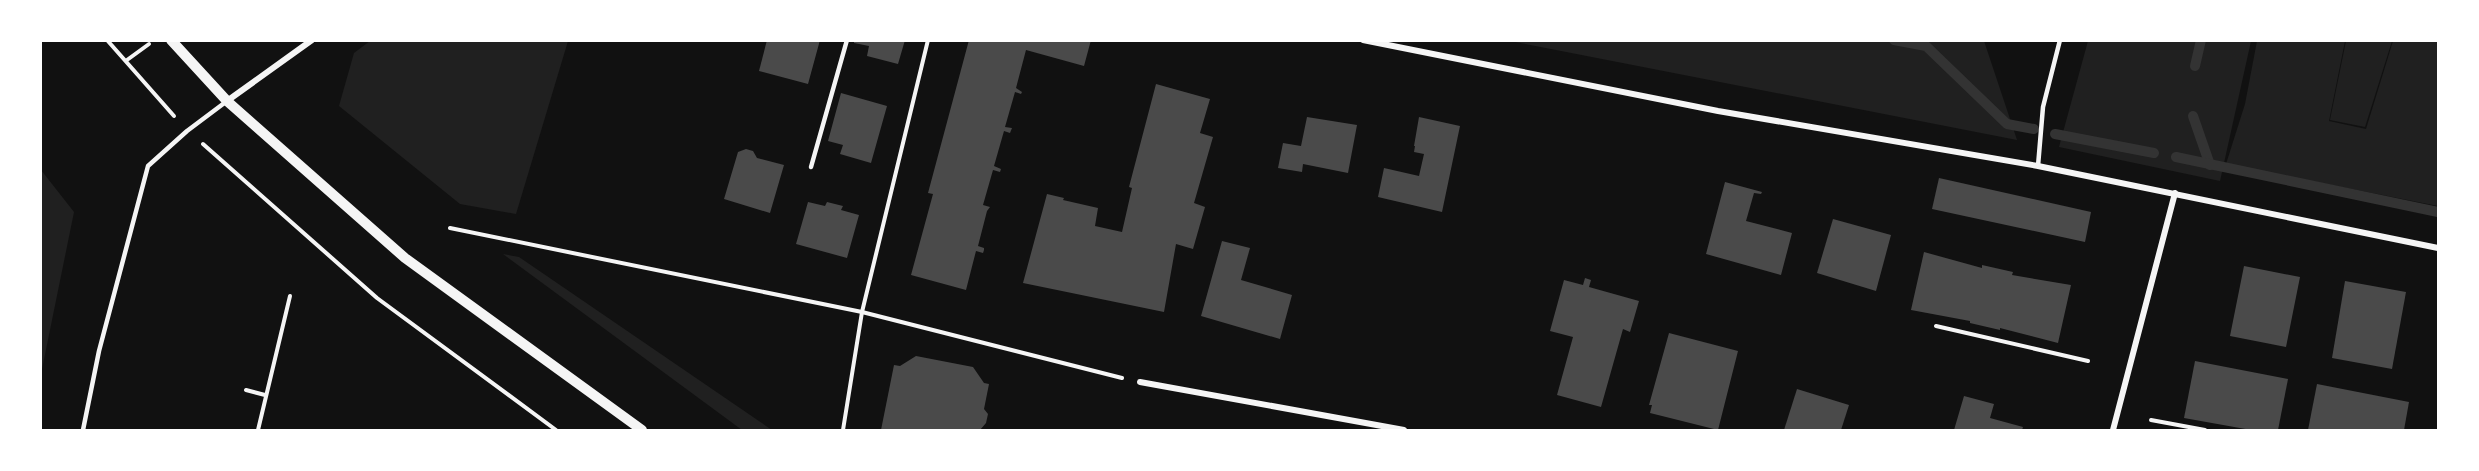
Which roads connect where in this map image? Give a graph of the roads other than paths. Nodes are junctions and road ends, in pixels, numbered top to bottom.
1 (171, 40) edge
2 (312, 40) edge
3 (847, 40) edge
4 (1363, 40) edge
5 (2060, 40) edge
6 (227, 101) junction
7 (2038, 166) junction
8 (811, 167) dead end
9 (2175, 193) junction
10 (2439, 248) edge
11 (1140, 382) road end
12 (82, 430) edge
13 (642, 430) edge
14 (1404, 430) edge
15 (2113, 430) edge

1 - 6 street
2 - 6 street
3 - 8 lane
4 - 7 street
5 - 7 lane
6 - 12 lane
6 - 13 street
7 - 9 street
9 - 10 street
9 - 15 street
11 - 14 street

